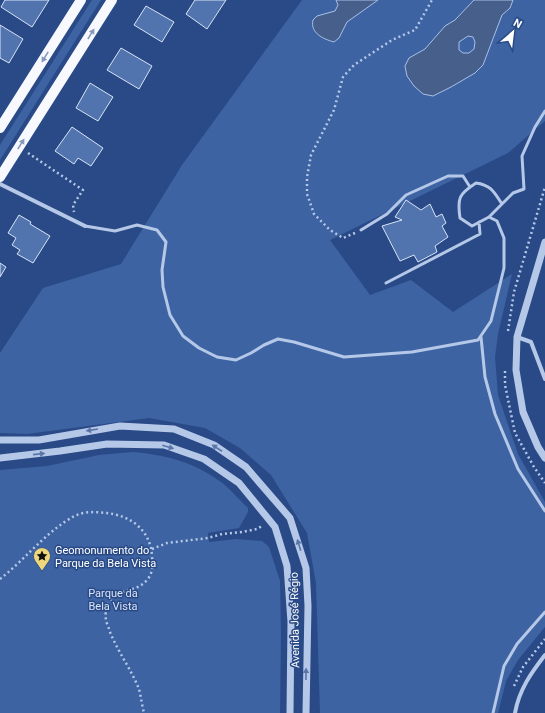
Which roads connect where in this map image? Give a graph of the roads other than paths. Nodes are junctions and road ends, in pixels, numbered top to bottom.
1 (81, 0) edge
2 (112, 0) edge
3 (545, 111) edge
4 (0, 128) edge
5 (0, 177) edge
6 (0, 184) edge
7 (470, 187) junction
8 (502, 204) junction
9 (489, 217) junction
10 (479, 222) junction
11 (85, 226) joint
12 (362, 230) road end
13 (545, 242) edge
14 (545, 260) edge
15 (538, 267) junction
16 (386, 284) dead end
17 (480, 336) junction
18 (517, 337) junction
19 (545, 379) edge
20 (0, 440) edge
21 (0, 458) edge
22 (545, 458) edge
23 (545, 511) edge
24 (545, 612) edge
25 (545, 655) edge
26 (290, 713) edge
27 (306, 713) edge
28 (493, 713) edge
29 (515, 713) edge

1 -> 4 main road
5 -> 2 main road
3 - 8 lane
6 - 11 street
7 - 8 lane
7 - 10 lane
7 - 12 lane
8 - 9 lane
9 - 10 lane
9 - 17 lane
10 - 16 lane
11 - 17 lane
13 - 15 street
14 - 15 street
15 - 18 street
17 - 23 lane
18 - 19 street
18 - 22 street
27 -> 20 street, Avenida José Régio
21 -> 26 street, Avenida José Régio
24 - 28 lane
25 - 29 street

